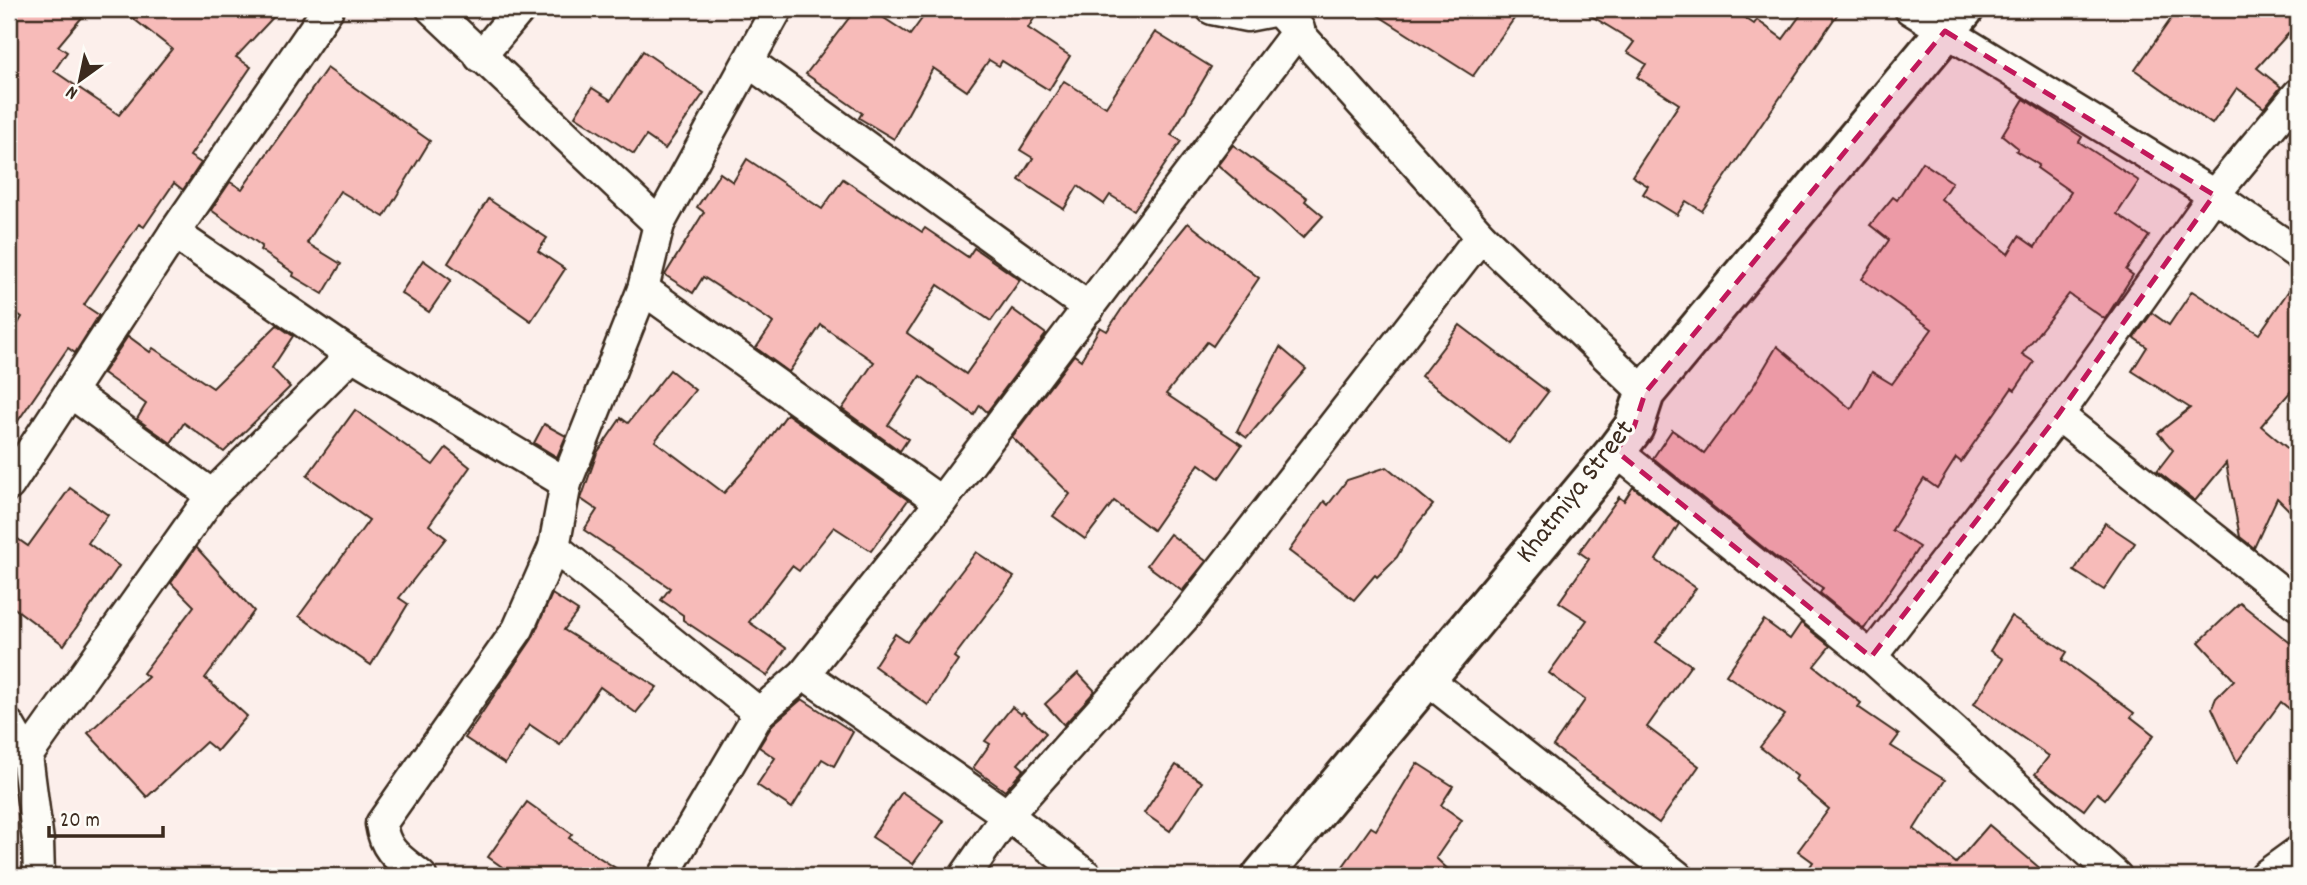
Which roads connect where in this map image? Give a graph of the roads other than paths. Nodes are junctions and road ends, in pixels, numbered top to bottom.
1 (328, 9) edge
2 (432, 9) edge
3 (520, 9) edge
4 (1212, 9) edge
5 (1910, 9) edge
6 (774, 10) edge
7 (1285, 16) edge
8 (1954, 20) edge
9 (480, 57) junction
10 (749, 62) junction
11 (2298, 94) edge
12 (2214, 195) junction
13 (659, 224) junction
14 (174, 233) junction
15 (1481, 236) junction
16 (2298, 254) edge
17 (643, 289) junction
18 (1089, 308) junction
19 (352, 355) junction
20 (70, 392) junction
21 (1645, 393) junction
22 (2058, 415) junction
23 (1616, 451) junction
24 (566, 483) junction
25 (9, 485) edge
26 (212, 495) junction
27 (941, 502) junction
28 (554, 547) junction
29 (2298, 605) edge
30 (1871, 657) junction
31 (804, 674) junction
32 (1428, 680) junction
33 (759, 713) junction
34 (9, 725) edge
35 (27, 755) junction
36 (1007, 814) junction
37 (2298, 852) edge
38 (39, 876) edge
39 (421, 876) edge
40 (663, 876) edge
41 (965, 876) edge
42 (1087, 876) edge
43 (1262, 876) edge
44 (1677, 876) edge
45 (2116, 876) edge
46 (2265, 876) edge

1 - 14 street
2 - 9 street
3 - 9 street
4 - 7 street
5 - 8 street
6 - 10 street
7 - 15 street
7 - 18 street
8 - 12 street
8 - 21 street, Khatmiya Street
9 - 13 street
10 - 13 street
10 - 18 street
11 - 12 street
12 - 16 street
12 - 22 street
13 - 17 street
14 - 19 street
14 - 20 street
15 - 21 street
15 - 36 street
17 - 24 street
17 - 27 street
18 - 27 street
19 - 24 street
19 - 26 street
20 - 25 street
20 - 26 street
21 - 23 street, Khatmiya Street
22 - 29 street
22 - 30 street
23 - 30 street
23 - 32 street, Khatmiya Street
24 - 28 street
26 - 35 street
27 - 31 street
28 - 33 street
28 - 39 street
30 - 45 street
31 - 33 street
31 - 36 street
32 - 43 street, Khatmiya Street
32 - 44 street
33 - 40 street
34 - 35 street
35 - 38 street
36 - 41 street
36 - 42 street
37 - 46 street

